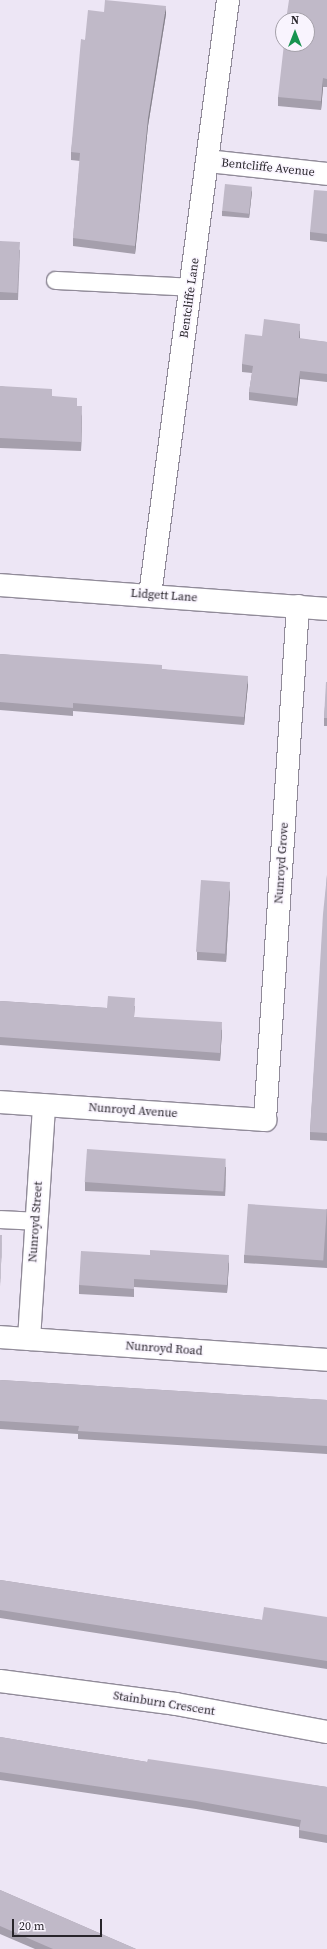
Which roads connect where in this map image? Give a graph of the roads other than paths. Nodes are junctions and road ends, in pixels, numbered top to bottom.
1 (228, 0) edge
2 (208, 161) junction
3 (327, 174) edge
4 (55, 280) dead end
5 (191, 287) junction
6 (0, 585) edge
7 (150, 595) junction
8 (298, 606) junction
9 (327, 609) edge
10 (0, 1102) edge
11 (44, 1105) junction
12 (265, 1120) joint
13 (0, 1219) edge
14 (36, 1221) junction
15 (0, 1337) edge
16 (29, 1339) junction
17 (327, 1360) edge
18 (0, 1681) edge
19 (327, 1732) edge

1 - 2 street, Bentcliffe Lane
2 - 3 street, Bentcliffe Avenue
2 - 5 street, Bentcliffe Lane
4 - 5 lane
5 - 7 street, Bentcliffe Lane
6 - 7 street, Lidgett Lane
7 - 8 street, Lidgett Lane
8 - 9 street, Lidgett Lane
8 - 12 street, Nunroyd Grove
10 - 11 street, Nunroyd Avenue
11 - 12 street, Nunroyd Avenue
11 - 14 street, Nunroyd Street
13 - 14 lane
14 - 16 street, Nunroyd Street
15 - 16 street, Nunroyd Road
16 - 17 street, Nunroyd Road
18 - 19 street, Stainburn Crescent

